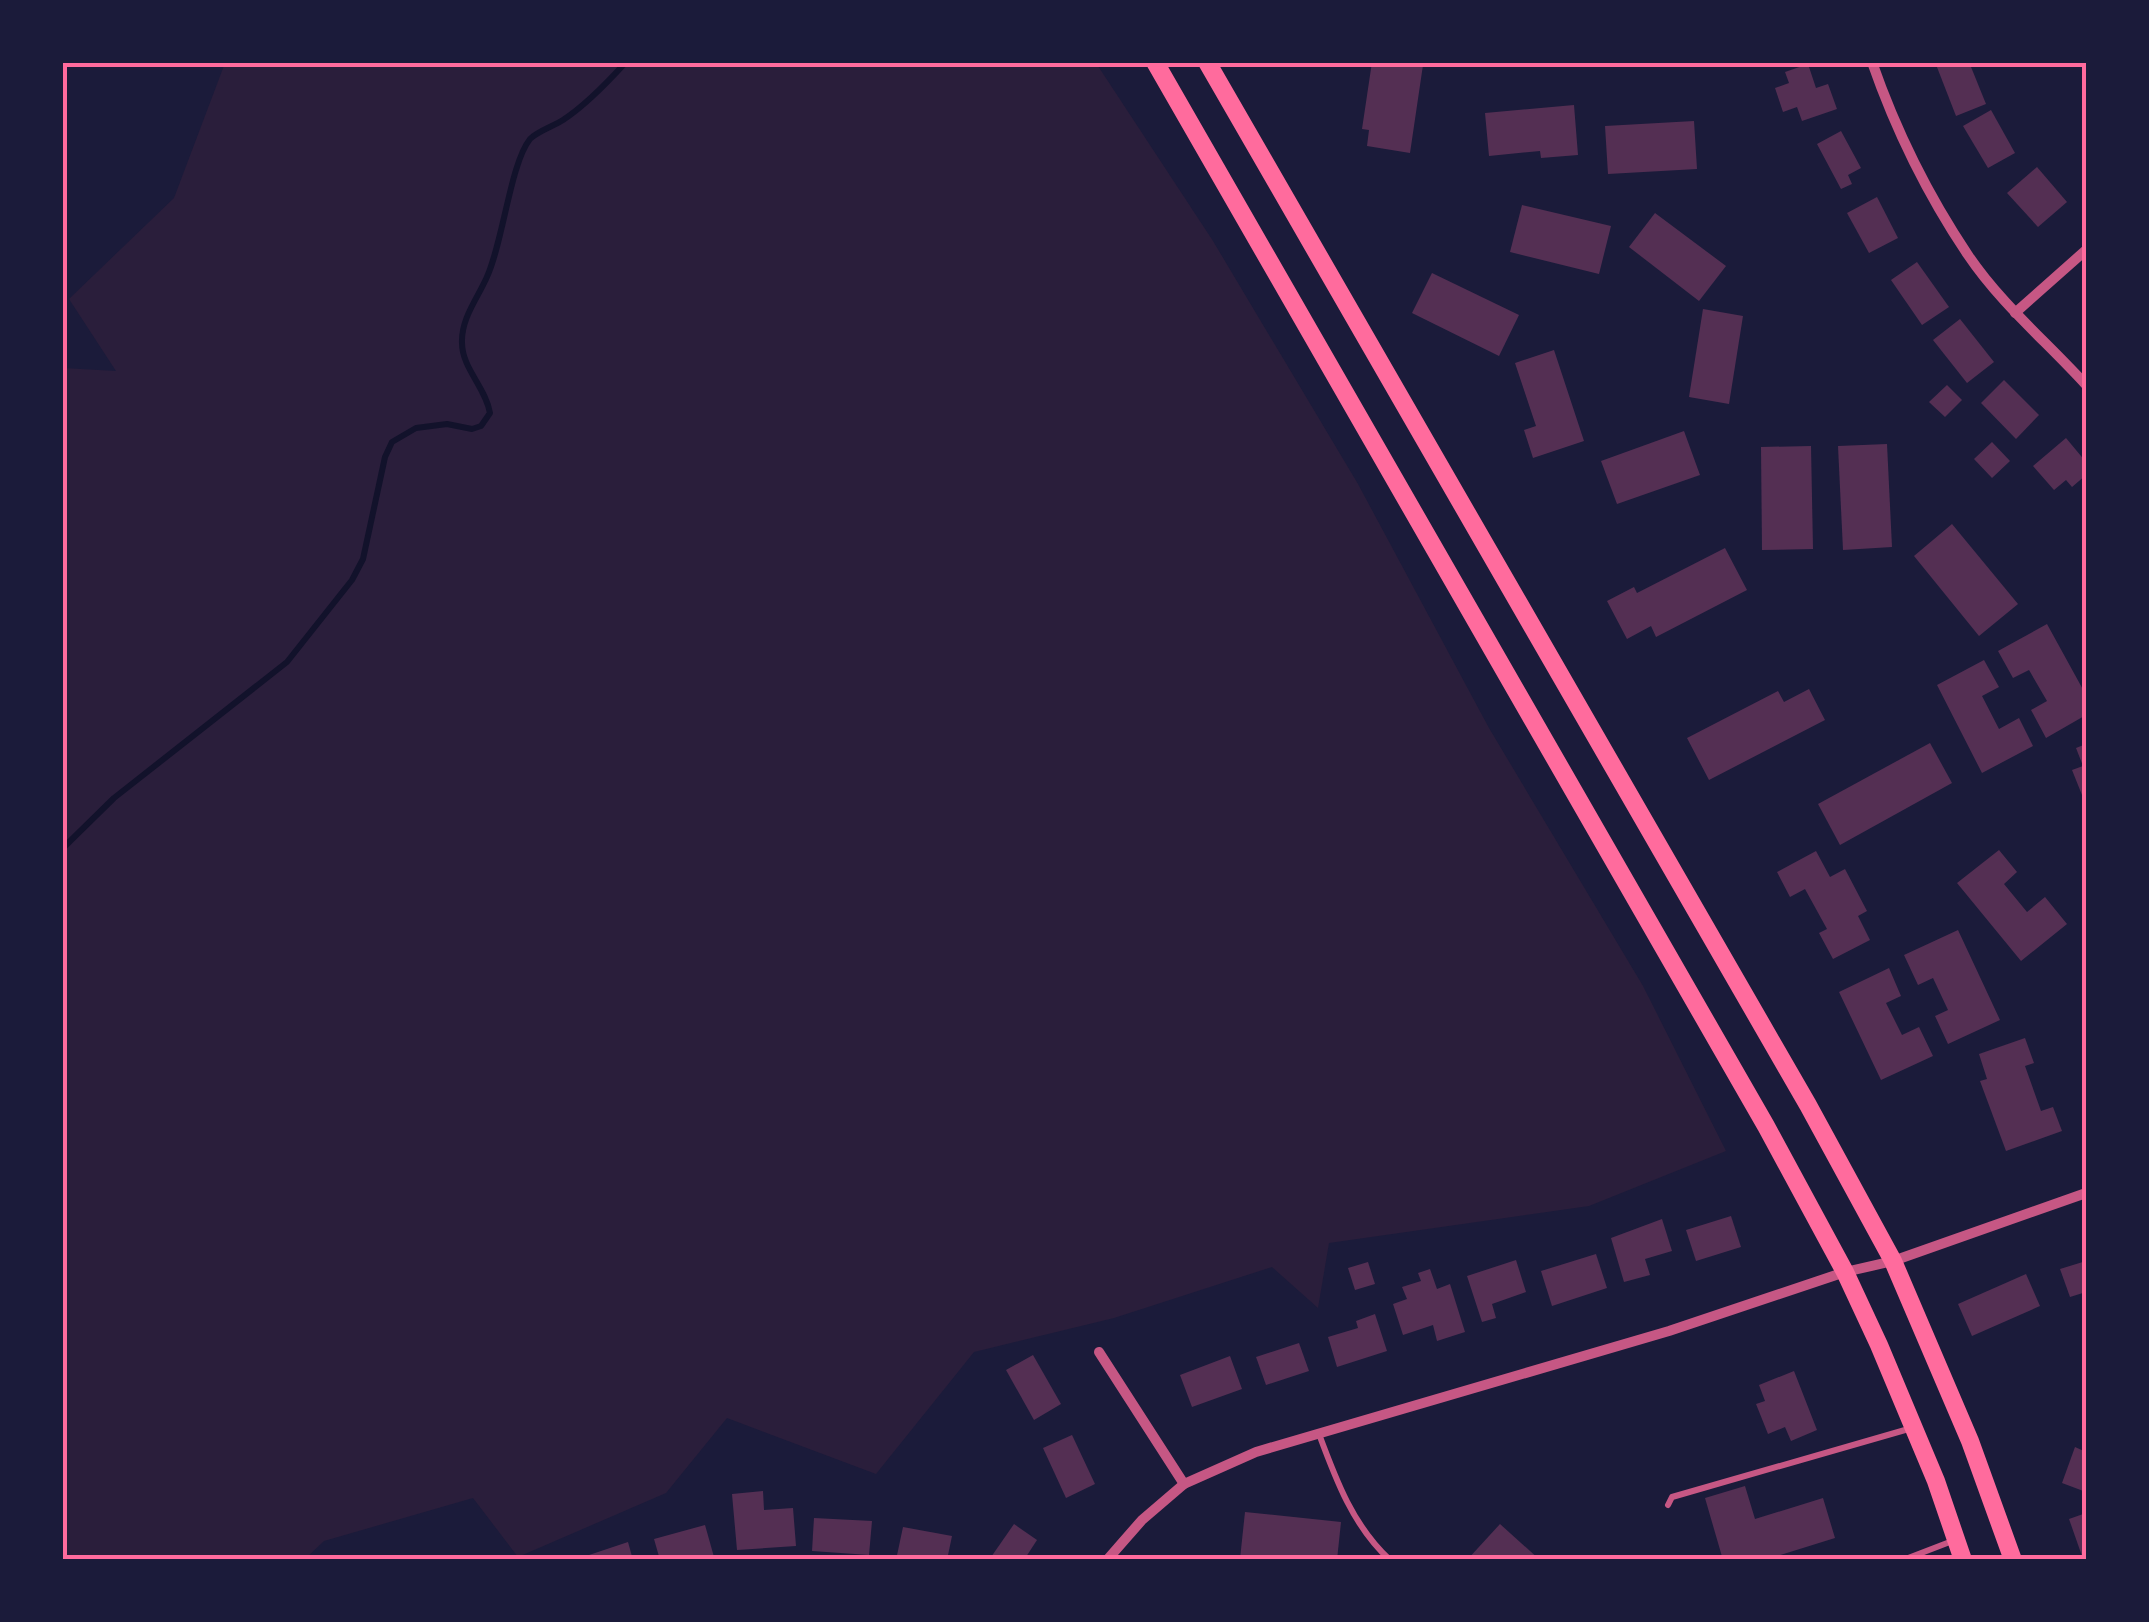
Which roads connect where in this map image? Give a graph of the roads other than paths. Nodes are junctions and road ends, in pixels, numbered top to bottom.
1 (1155, 62) edge
2 (1207, 62) edge
3 (1872, 62) edge
4 (2086, 250) edge
5 (2015, 313) junction
6 (2086, 385) edge
7 (2086, 1193) edge
8 (1893, 1261) junction
9 (1845, 1272) junction
10 (1098, 1352) dead end
11 (1914, 1428) junction
12 (1319, 1434) junction
13 (1184, 1484) junction
14 (1668, 1505) dead end
15 (1956, 1540) junction
16 (1107, 1560) edge
17 (1390, 1560) edge
18 (1903, 1560) edge
19 (1963, 1560) edge
20 (2013, 1560) edge

1 - 9 main road
2 - 8 main road
3 - 5 street
4 - 5 street
5 - 6 street
7 - 8 street
8 - 9 street
8 - 20 main road
9 - 11 main road
9 - 12 street
10 - 13 street
11 - 14 lane
11 - 15 main road
12 - 13 street
12 - 17 lane
13 - 16 street
15 - 18 lane
15 - 19 main road

